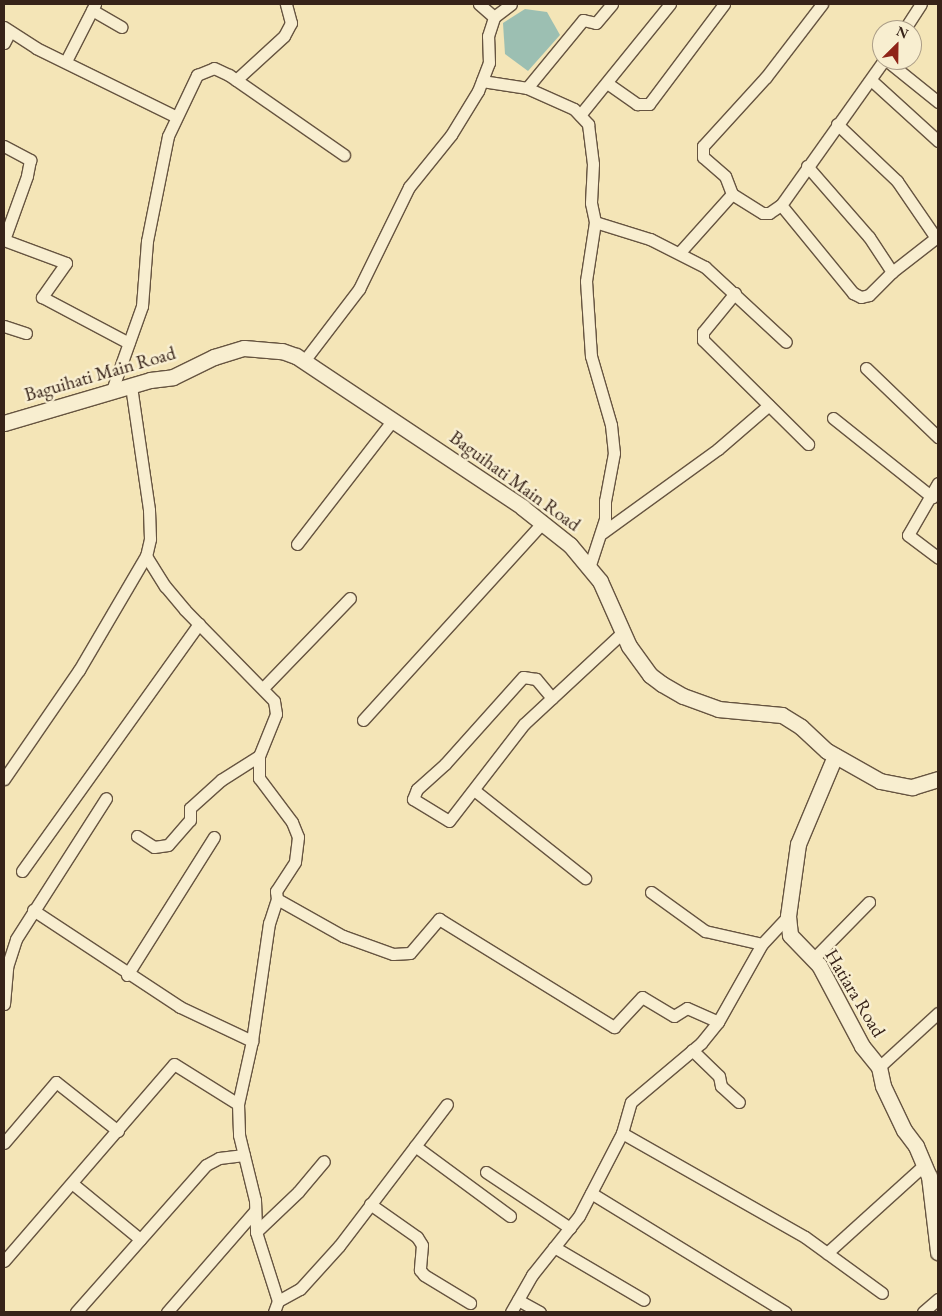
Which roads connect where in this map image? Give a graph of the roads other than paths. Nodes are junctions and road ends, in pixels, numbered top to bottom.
1 (286, 4) edge
2 (479, 4) edge
3 (511, 4) edge
4 (612, 4) edge
5 (670, 4) edge
6 (724, 4) edge
7 (822, 4) edge
8 (921, 4) edge
9 (94, 7) edge
10 (494, 17) junction
11 (911, 20) edge
12 (121, 27) dead end
13 (7, 29) edge
14 (4, 43) edge
15 (66, 61) junction
16 (878, 70) edge
17 (898, 70) edge
18 (236, 80) junction
19 (871, 80) junction
20 (482, 81) junction
21 (607, 83) junction
22 (527, 88) junction
23 (938, 102) edge
24 (580, 115) junction
25 (176, 116) junction
26 (837, 124) junction
27 (938, 140) edge
28 (4, 146) edge
29 (344, 155) dead end
30 (807, 166) junction
31 (732, 194) junction
32 (781, 205) junction
33 (595, 222) junction
34 (937, 237) edge
35 (4, 240) edge
36 (680, 252) junction
37 (892, 272) junction
38 (735, 292) junction
39 (4, 326) edge
40 (26, 334) dead end
41 (786, 342) dead end
42 (129, 344) junction
43 (304, 361) junction
44 (866, 368) dead end
45 (131, 386) junction
46 (111, 393) junction
47 (769, 405) junction
48 (833, 418) dead end
49 (392, 421) junction
50 (4, 423) edge
51 (938, 437) edge
52 (808, 444) dead end
53 (938, 483) edge
54 (932, 497) junction
55 (543, 522) junction
56 (602, 533) junction
57 (297, 544) dead end
58 (146, 556) junction
59 (938, 558) edge
60 (590, 565) junction
61 (350, 598) dead end
62 (199, 624) junction
63 (621, 634) junction
64 (263, 688) junction
65 (552, 698) junction
66 (363, 720) dead end
67 (259, 756) junction
68 (835, 756) junction
69 (4, 779) edge
70 (938, 779) edge
71 (474, 790) junction
72 (106, 798) dead end
73 (137, 836) dead end
74 (214, 838) dead end
75 (22, 871) dead end
76 (586, 878) dead end
77 (651, 892) dead end
78 (277, 899) junction
79 (869, 902) dead end
80 (33, 910) junction
81 (788, 916) junction
82 (762, 944) junction
83 (7, 952) edge
84 (813, 959) junction
85 (126, 974) junction
86 (4, 1004) edge
87 (938, 1013) edge
88 (718, 1022) junction
89 (252, 1041) junction
90 (692, 1050) junction
91 (878, 1067) junction
92 (739, 1102) dead end
93 (238, 1104) junction
94 (447, 1104) dead end
95 (118, 1131) junction
96 (622, 1133) junction
97 (4, 1143) edge
98 (415, 1146) junction
99 (244, 1155) junction
100 (324, 1161) dead end
101 (924, 1165) junction
102 (486, 1172) dead end
103 (73, 1184) junction
104 (591, 1194) junction
105 (370, 1204) junction
106 (254, 1212) junction
107 (510, 1216) dead end
108 (570, 1228) junction
109 (256, 1232) junction
110 (140, 1239) junction
111 (554, 1247) junction
112 (938, 1252) edge
113 (827, 1253) junction
114 (4, 1261) edge
115 (882, 1293) dead end
116 (938, 1299) edge
117 (518, 1300) junction
118 (644, 1300) dead end
119 (470, 1303) dead end
120 (276, 1307) edge
121 (76, 1312) edge
122 (167, 1312) edge
123 (511, 1312) edge
124 (540, 1312) edge
125 (784, 1312) edge
126 (923, 1312) edge

1 - 18 street
2 - 10 street
3 - 10 street
4 - 22 street
5 - 21 street
6 - 21 street
7 - 31 street
8 - 11 street
9 - 12 street
9 - 15 street
10 - 20 street
13 - 14 street
13 - 15 street
15 - 25 street
16 - 19 street
17 - 23 street
18 - 25 street
18 - 29 street
19 - 26 street
19 - 27 street
20 - 22 street
20 - 43 street
21 - 24 street
22 - 24 street
24 - 33 street
25 - 42 street
26 - 30 street
26 - 34 street
28 - 35 street
30 - 32 street
30 - 37 street
31 - 32 street
31 - 36 street
32 - 37 street
33 - 36 street
33 - 56 street
34 - 37 street
35 - 42 street
36 - 38 street
38 - 41 street
38 - 47 street
39 - 40 street
42 - 46 street
43 - 45 street, Baguihati Main Road
43 - 49 street, Baguihati Main Road
44 - 51 street
45 - 46 street, Baguihati Main Road
45 - 58 street
46 - 50 street, Baguihati Main Road
47 - 52 street
47 - 56 street
48 - 54 street
49 - 55 street, Baguihati Main Road
49 - 57 street
53 - 54 street
54 - 59 street
55 - 60 street, Baguihati Main Road
55 - 66 street
56 - 60 street
58 - 62 street
58 - 69 street
60 - 63 street, Baguihati Main Road
61 - 64 street
62 - 64 street
62 - 75 street
63 - 65 street
63 - 68 street, Baguihati Main Road
64 - 67 street
65 - 71 street
65 - 71 street
67 - 73 street
67 - 78 street
68 - 70 street, Baguihati Main Road
68 - 81 street, Hatiara Road
71 - 76 street
72 - 80 street
74 - 85 street
77 - 82 street
78 - 88 street
78 - 89 street
79 - 84 street
80 - 83 street
80 - 85 street
81 - 82 street
81 - 84 street, Hatiara Road
82 - 88 street
83 - 86 street
84 - 91 street, Hatiara Road
85 - 89 street
87 - 91 street
88 - 90 street
89 - 93 street
90 - 92 street
90 - 96 street
91 - 101 street, Hatiara Road
93 - 95 street
93 - 99 street
94 - 98 street
95 - 97 street
95 - 103 street
96 - 104 street
96 - 113 street
98 - 105 street
98 - 107 street
99 - 106 street
99 - 110 street
100 - 109 street
101 - 112 street, Hatiara Road
101 - 113 street
102 - 108 street
103 - 110 street
103 - 114 street
104 - 108 street
104 - 125 street
105 - 119 street
105 - 120 street
106 - 109 street
106 - 122 street
108 - 111 street
109 - 120 street
110 - 121 street
111 - 117 street
111 - 118 street
113 - 115 street
116 - 126 street
117 - 123 street
117 - 124 street

